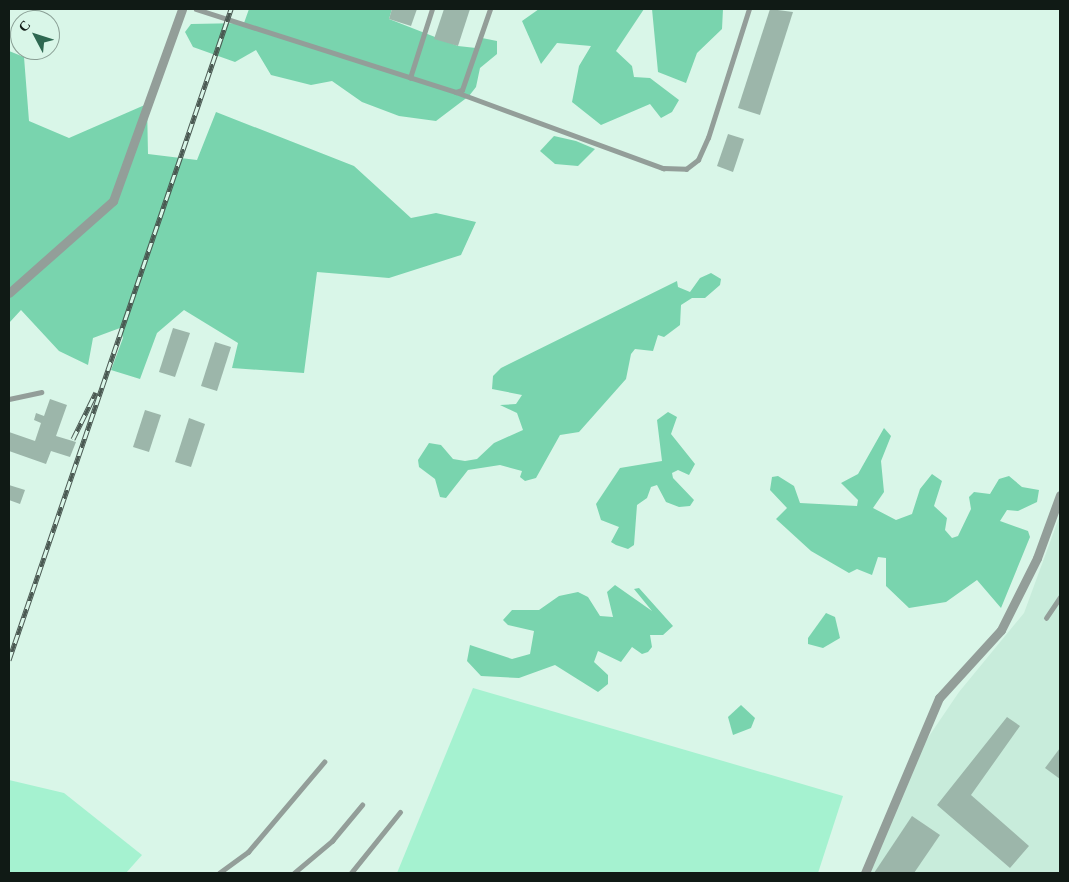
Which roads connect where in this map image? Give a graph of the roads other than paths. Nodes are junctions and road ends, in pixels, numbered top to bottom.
1 (182, 9) edge
2 (196, 9) edge
3 (432, 9) edge
4 (490, 9) edge
5 (749, 9) edge
6 (410, 78) junction
7 (456, 92) junction
8 (9, 293) edge
9 (41, 392) dead end
10 (9, 399) edge
11 (1060, 495) edge
12 (1060, 597) edge
13 (1046, 618) dead end
14 (324, 762) dead end
15 (362, 805) dead end
16 (400, 812) dead end
17 (220, 873) edge
18 (294, 873) edge
19 (351, 873) edge
20 (865, 873) edge

1 - 8 street
2 - 6 lane
3 - 6 lane
4 - 7 lane
5 - 7 lane
6 - 7 lane
9 - 10 lane
11 - 20 street
12 - 13 lane
14 - 17 lane
15 - 18 lane
16 - 19 lane

